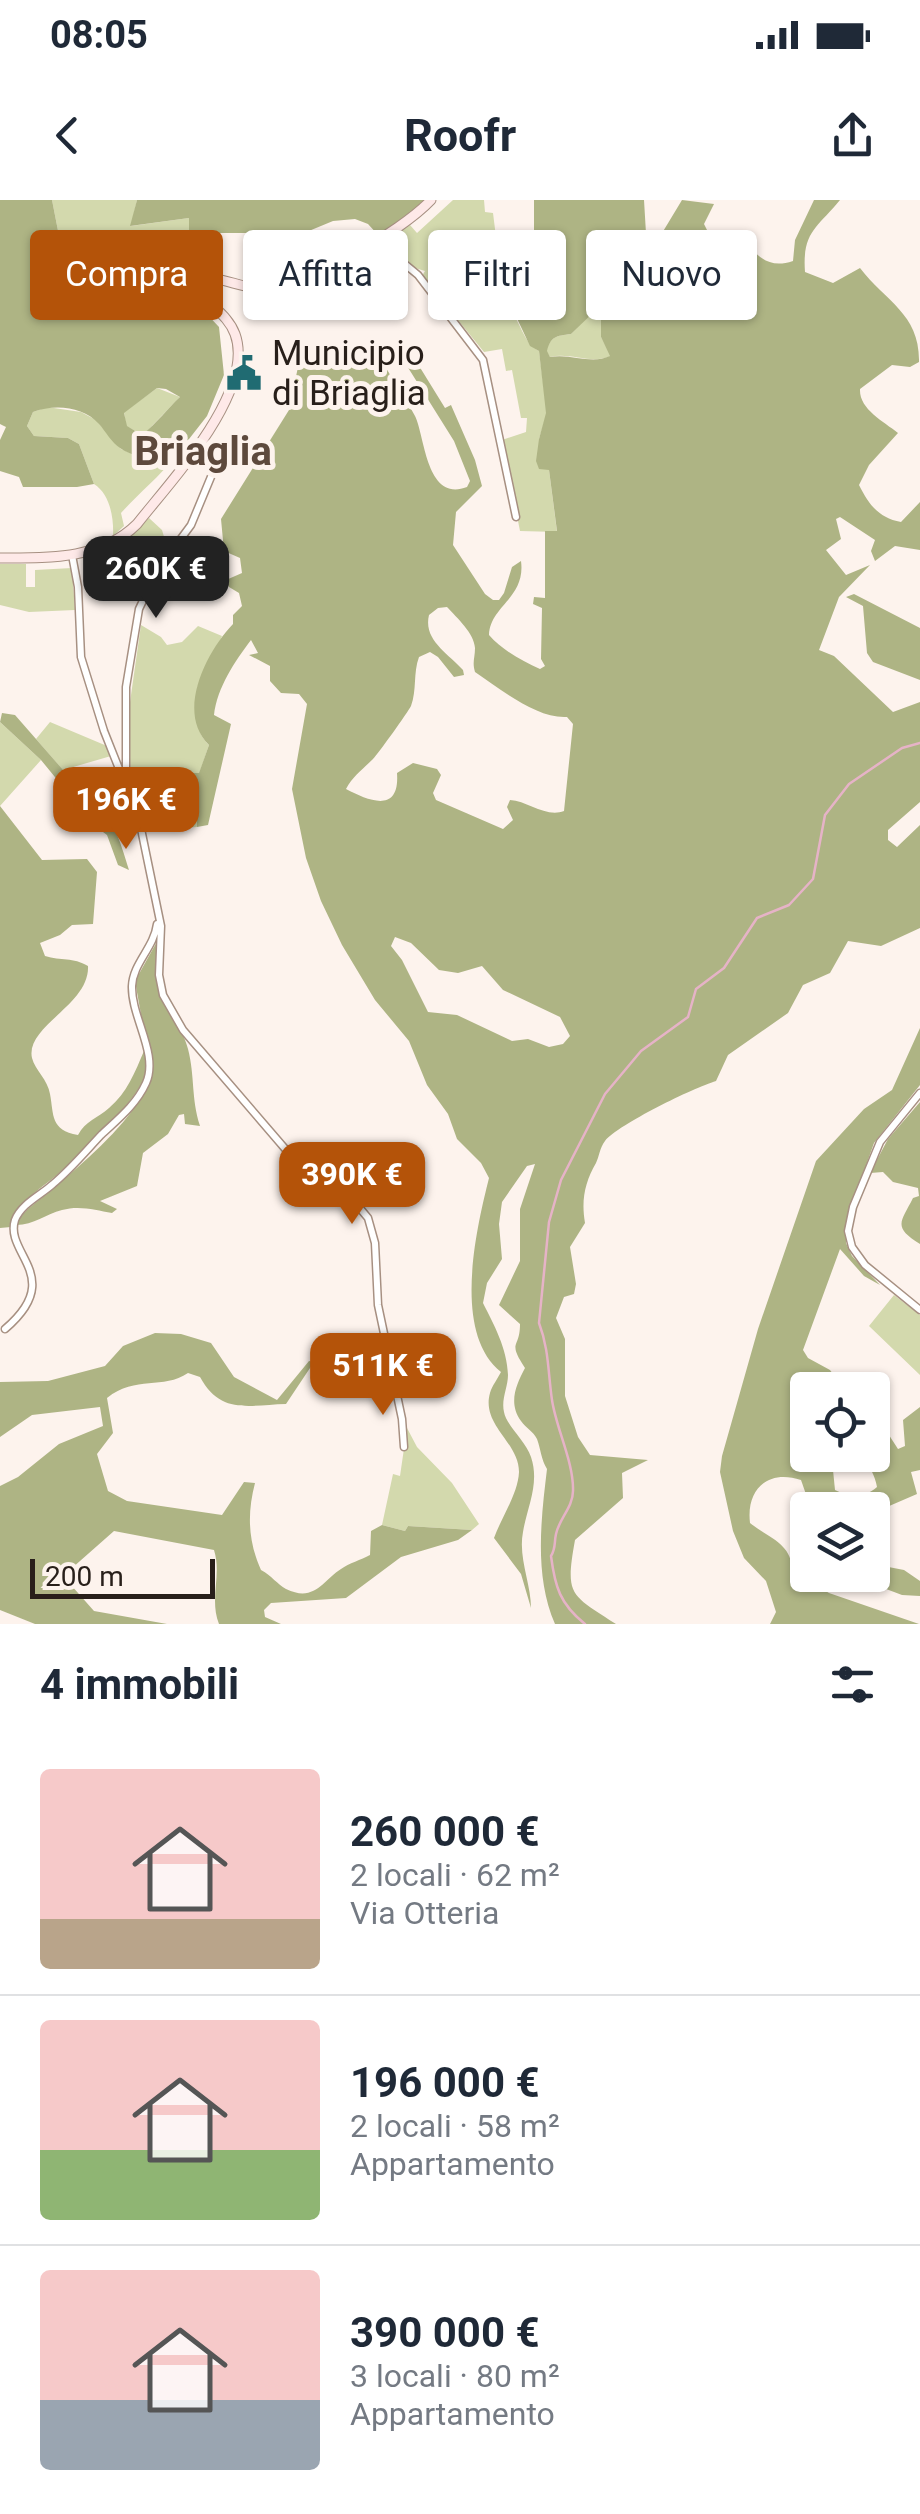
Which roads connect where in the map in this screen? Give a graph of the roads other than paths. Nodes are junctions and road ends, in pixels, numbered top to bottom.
1 (431, 200) edge
2 (394, 230) edge
3 (408, 267) edge
4 (243, 287) edge
5 (202, 440) junction
6 (516, 517) dead end
7 (72, 554) junction
8 (0, 558) edge
9 (126, 782) junction
10 (158, 912) junction
11 (920, 1092) edge
12 (920, 1310) edge
13 (5, 1329) dead end
14 (404, 1447) dead end

1 - 2 main road
3 - 6 street
4 - 5 main road
5 - 7 main road
5 - 9 street
7 - 8 main road
7 - 9 street
9 - 10 street
10 - 13 street
10 - 14 street
11 - 12 street

